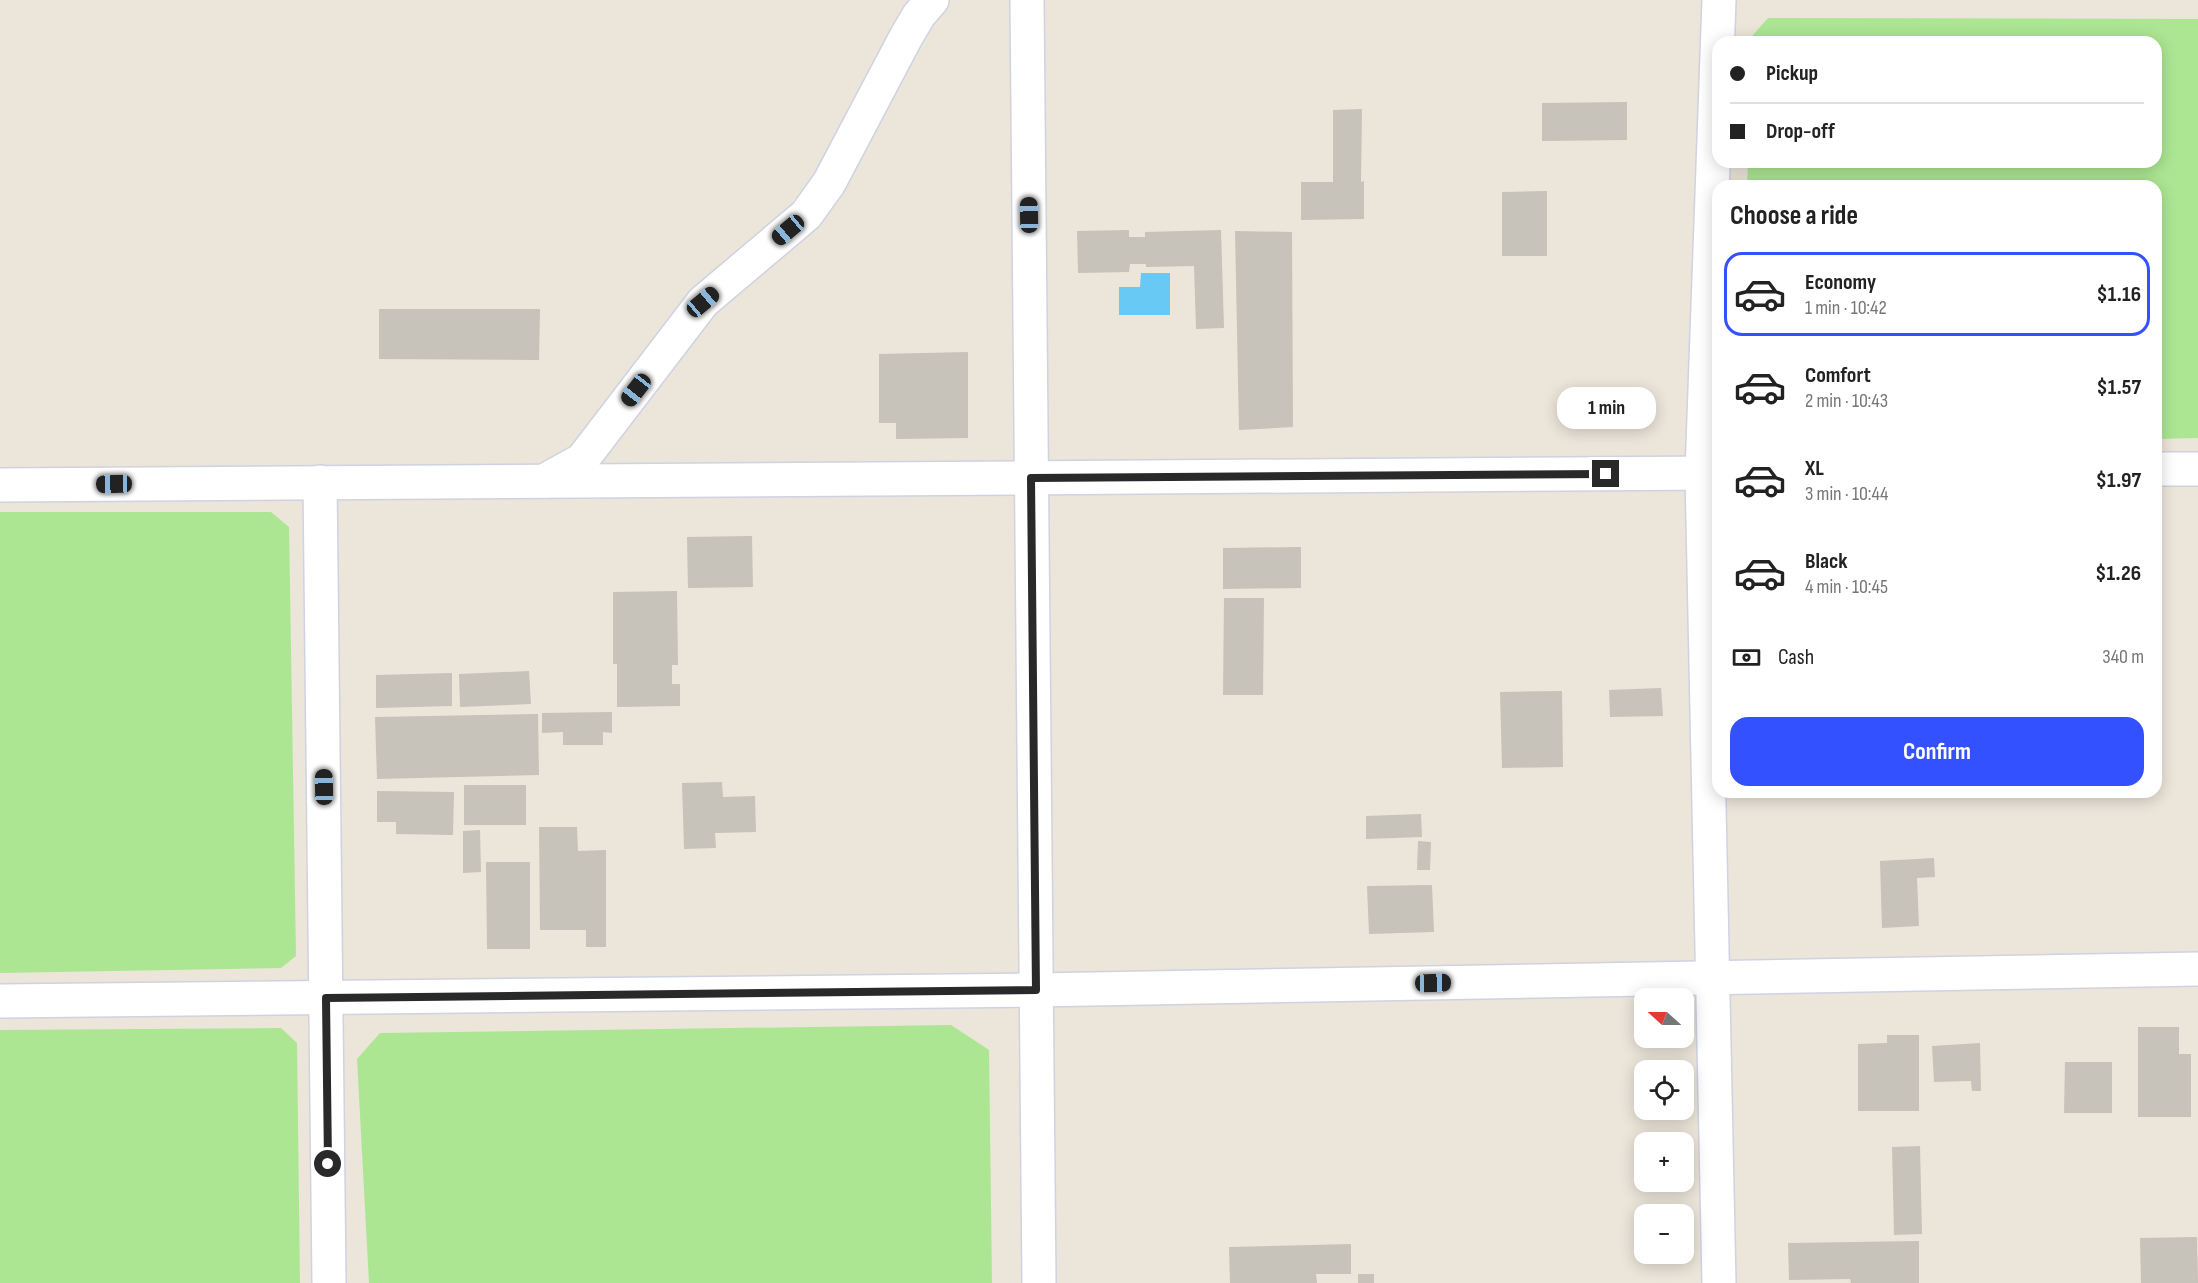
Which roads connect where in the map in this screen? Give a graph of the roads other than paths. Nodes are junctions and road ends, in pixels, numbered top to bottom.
1 (932, 0) edge
2 (1027, 0) edge
3 (1719, 0) edge
4 (1718, 36) edge
5 (1712, 368) edge
6 (2162, 469) edge
7 (2198, 469) edge
8 (1710, 473) edge
9 (1031, 478) junction
10 (320, 482) junction
11 (543, 482) junction
12 (0, 485) edge
13 (2198, 969) edge
14 (1713, 978) junction
15 (1036, 990) junction
16 (326, 998) junction
17 (0, 1001) edge
18 (329, 1283) edge
19 (1039, 1283) edge
20 (1719, 1283) edge

1 - 11 street
2 - 9 street
3 - 4 street
5 - 8 street
6 - 7 street
8 - 9 street
8 - 14 street
9 - 11 street
9 - 15 street
10 - 11 street
10 - 12 street
10 - 16 street
13 - 14 street
14 - 15 street
14 - 20 street
15 - 16 street
15 - 19 street
16 - 17 street
16 - 18 street

